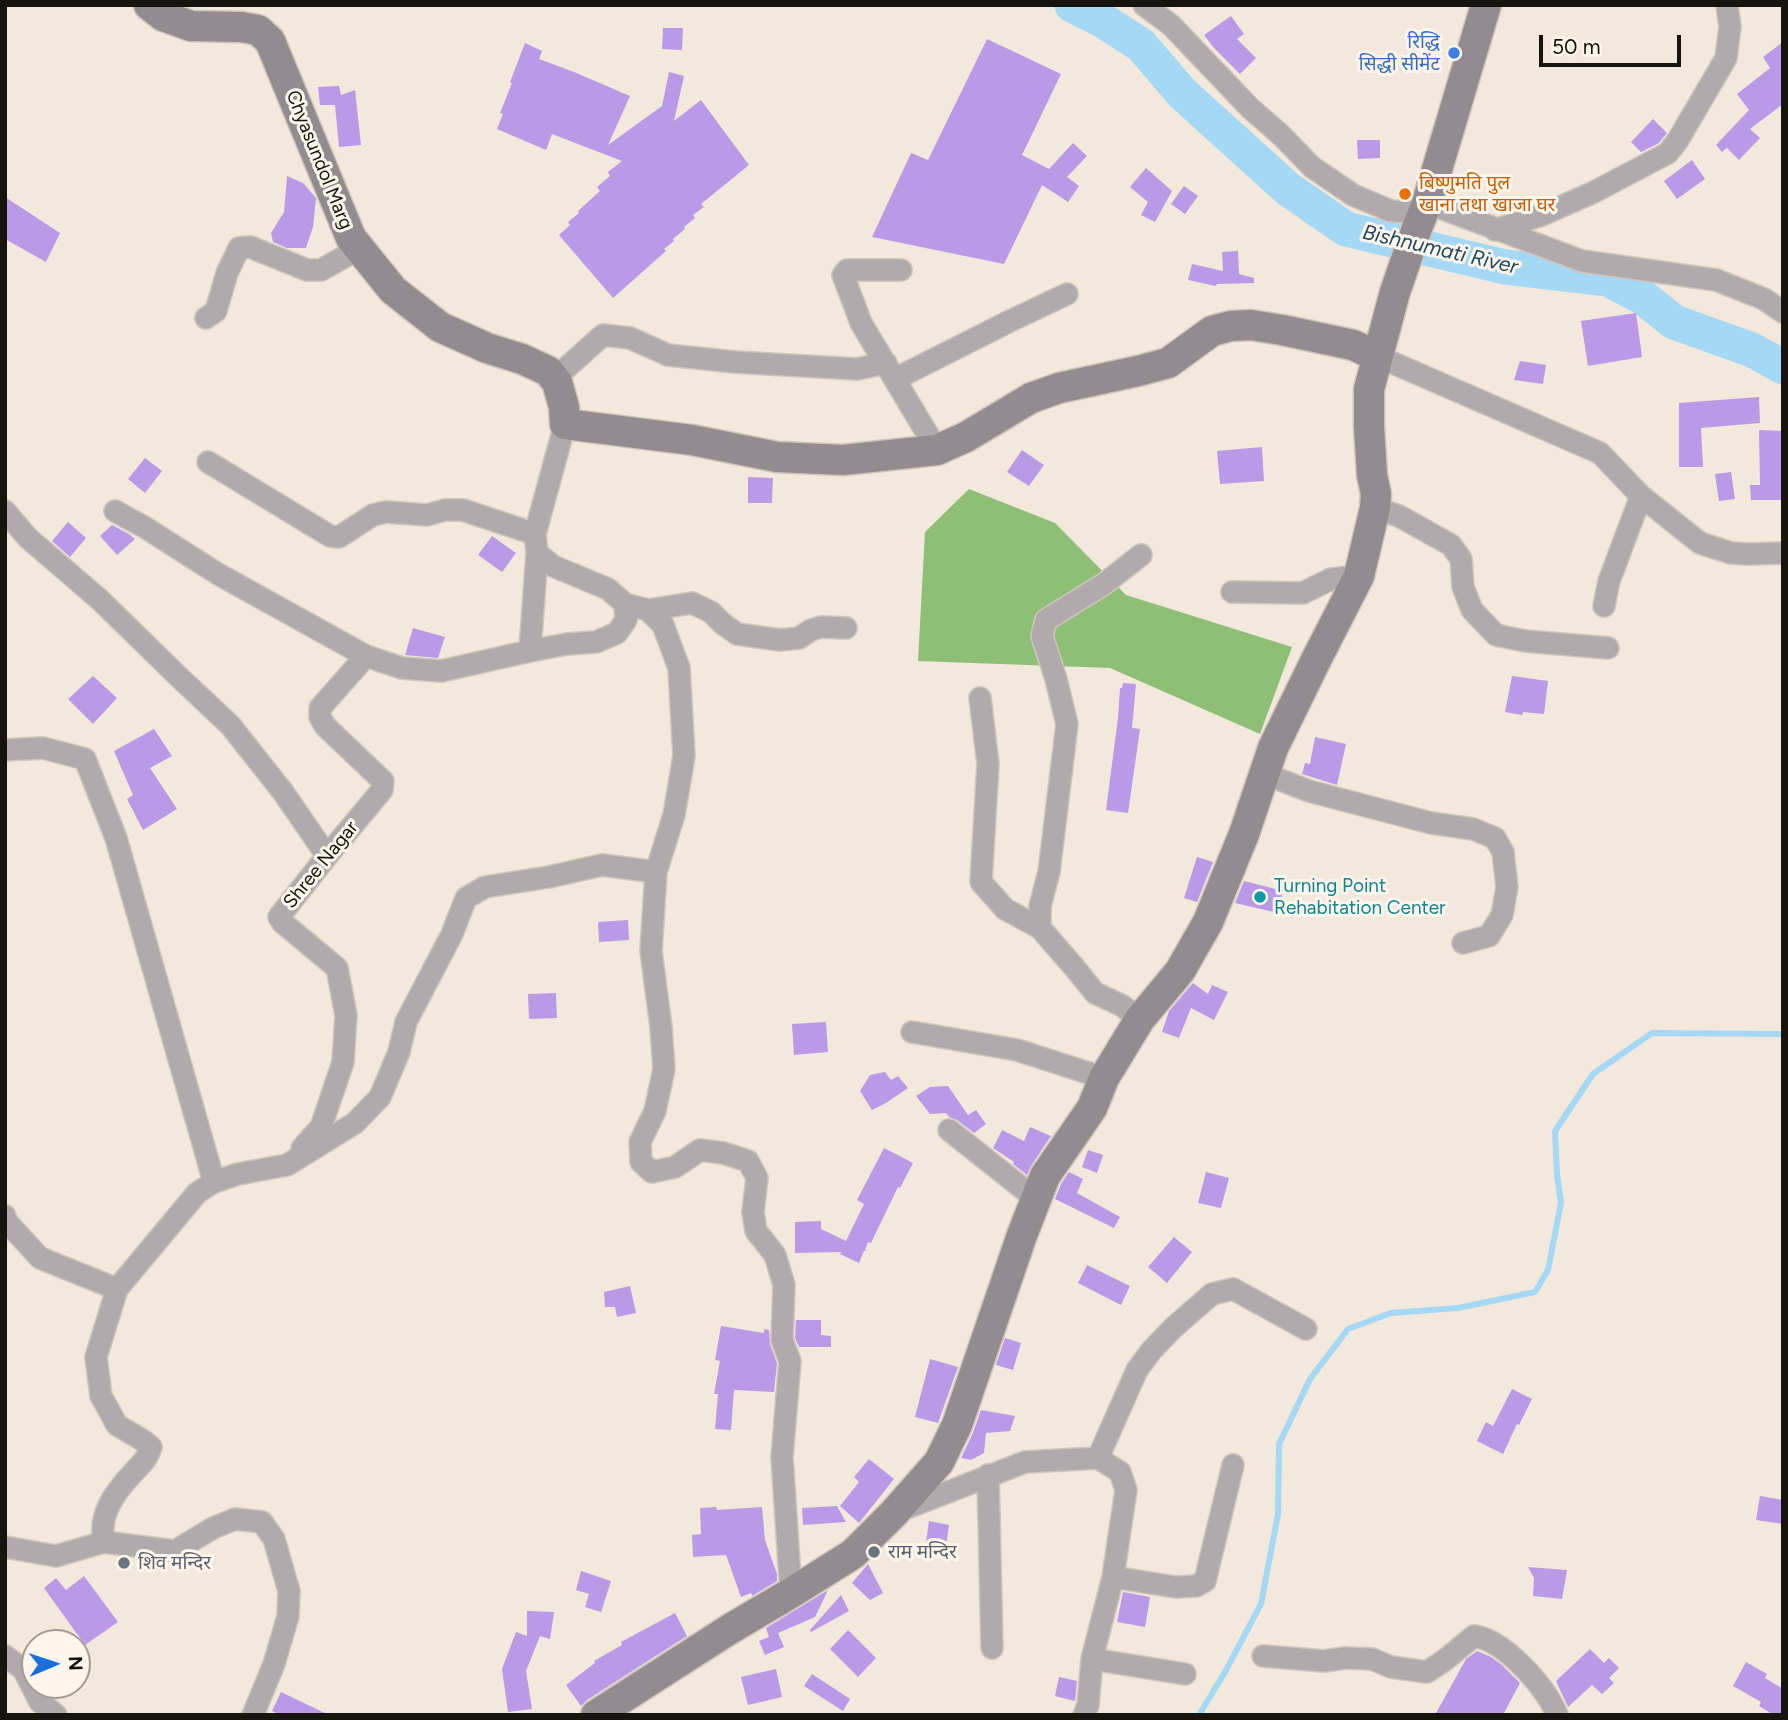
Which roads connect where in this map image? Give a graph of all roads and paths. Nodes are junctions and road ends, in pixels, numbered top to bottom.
1 (149, 5) edge
2 (1144, 5) edge
3 (1727, 5) edge
4 (1481, 7) edge
5 (1422, 215) junction
6 (1495, 230) junction
7 (360, 248) junction
8 (901, 270) dead end
9 (1067, 294) dead end
10 (1783, 312) edge
11 (206, 318) dead end
12 (1377, 356) junction
13 (891, 371) junction
14 (555, 378) junction
15 (565, 424) junction
16 (937, 450) junction
17 (208, 462) dead end
18 (1641, 496) junction
19 (1375, 508) junction
20 (5, 511) edge
21 (115, 511) dead end
22 (536, 543) junction
23 (1783, 553) edge
24 (1141, 555) dead end
25 (1359, 576) junction
26 (1231, 592) dead end
27 (625, 604) junction
28 (1604, 606) dead end
29 (648, 610) junction
30 (846, 628) dead end
31 (1608, 648) dead end
32 (530, 651) junction
33 (366, 656) junction
34 (980, 698) dead end
35 (5, 750) edge
36 (1265, 774) junction
37 (327, 856) junction
38 (656, 872) junction
39 (1040, 928) junction
40 (1463, 943) dead end
41 (1140, 1018) junction
42 (912, 1032) dead end
43 (1104, 1078) junction
44 (949, 1130) dead end
45 (287, 1165) junction
46 (214, 1181) junction
47 (1036, 1199) junction
48 (5, 1216) edge
49 (117, 1289) junction
50 (1306, 1329) dead end
51 (1098, 1458) junction
52 (1233, 1465) dead end
53 (988, 1475) junction
54 (894, 1513) junction
55 (104, 1542) junction
56 (5, 1547) edge
57 (1113, 1577) junction
58 (791, 1593) junction
59 (992, 1648) dead end
60 (5, 1656) edge
61 (1263, 1656) dead end
62 (1092, 1659) junction
63 (1185, 1674) dead end
64 (56, 1715) edge
65 (253, 1715) edge
66 (596, 1715) edge
67 (1084, 1715) edge
68 (1557, 1715) edge

1 - 7 street, Chyasundol Marg
2 - 5 street
3 - 6 street
4 - 5 street
5 - 6 street
5 - 12 street
6 - 10 street
7 - 11 street
7 - 14 street, Chyasundol Marg
8 - 13 street
9 - 13 street
12 - 16 street
12 - 18 street
12 - 19 street
13 - 14 street
13 - 16 street
14 - 15 street
15 - 16 street
15 - 22 street
17 - 22 street
18 - 23 street
18 - 28 street
19 - 25 street
19 - 31 street
20 - 37 street
21 - 33 street
22 - 27 street
22 - 32 street
24 - 39 street
25 - 26 street
25 - 36 street
27 - 29 street
27 - 32 street
29 - 30 street
29 - 38 street
32 - 33 street
33 - 37 street, Shree Nagar
34 - 39 street
35 - 46 street
36 - 40 street
36 - 41 street
37 - 45 street, Shree Nagar
38 - 45 street
38 - 58 street
39 - 41 street
41 - 43 street
42 - 43 street
43 - 47 street
44 - 47 street
45 - 46 street
46 - 49 street
47 - 54 street
48 - 49 street
49 - 55 street
50 - 51 street
51 - 53 street
51 - 57 street
52 - 57 street
53 - 54 street
53 - 59 street
54 - 58 street
55 - 56 street
55 - 65 street
57 - 62 street
58 - 66 street
60 - 64 street
61 - 68 street
62 - 63 street
62 - 67 street

